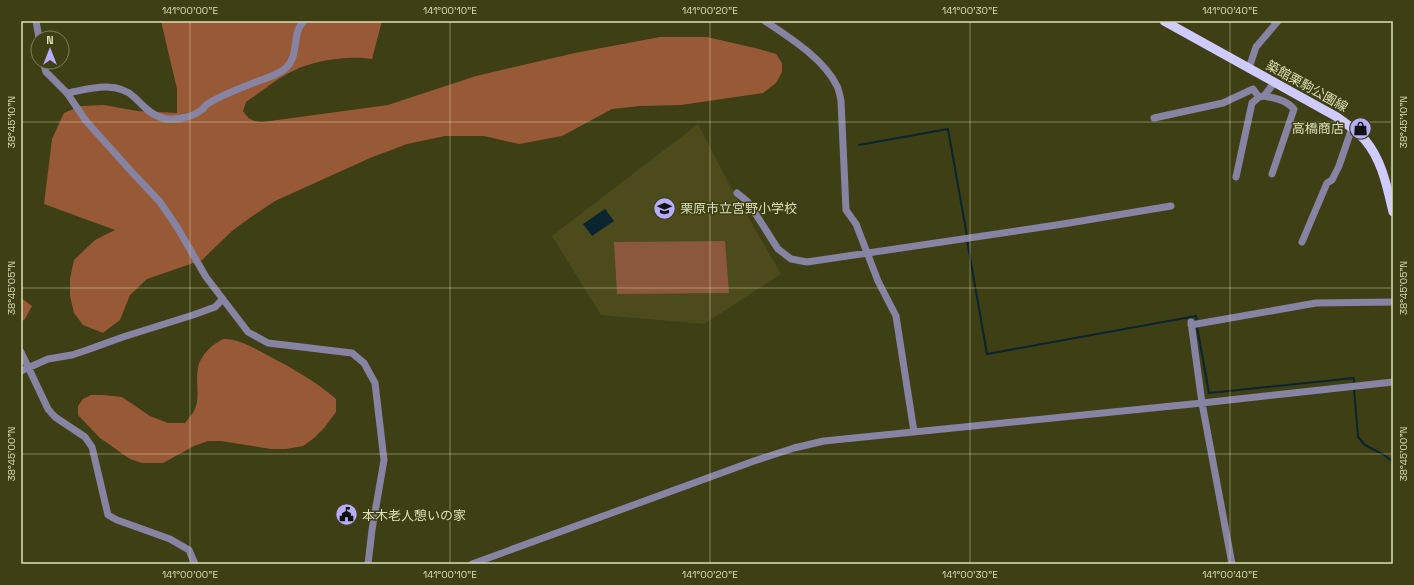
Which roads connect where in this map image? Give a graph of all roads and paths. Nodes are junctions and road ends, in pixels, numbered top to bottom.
1 (304, 21) edge
2 (765, 21) edge
3 (1164, 21) edge
4 (1278, 21) edge
5 (1249, 68) junction
6 (45, 70) edge
7 (1274, 83) junction
8 (67, 93) junction
9 (1261, 96) junction
10 (1154, 118) dead end
11 (1352, 128) junction
12 (1272, 174) dead end
13 (1236, 177) dead end
14 (737, 193) dead end
15 (1171, 206) dead end
16 (1393, 212) edge
17 (1302, 242) dead end
18 (867, 254) junction
19 (222, 299) junction
20 (1393, 302) edge
21 (21, 352) edge
22 (24, 370) edge
23 (1393, 382) edge
24 (1202, 403) junction
25 (914, 432) junction
26 (195, 564) edge
27 (368, 564) edge
28 (472, 564) edge
29 (1232, 564) edge

1 - 8 street
2 - 18 street
3 - 5 main road, 築館栗駒公園線
4 - 5 street
5 - 7 main road, 築館栗駒公園線
6 - 8 street
7 - 9 street
7 - 11 main road, 築館栗駒公園線
8 - 19 street
9 - 10 street
9 - 12 street
9 - 13 street
11 - 16 main road, 築館栗駒公園線
11 - 17 street
14 - 18 street
15 - 18 street
18 - 25 street
19 - 22 street
19 - 27 street
20 - 24 street
21 - 22 street
22 - 26 street
23 - 24 street
24 - 25 street
24 - 29 street
25 - 28 street

